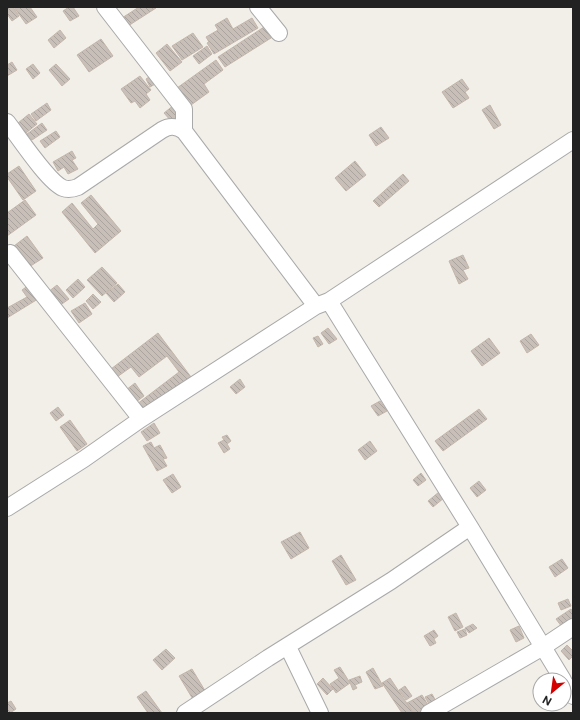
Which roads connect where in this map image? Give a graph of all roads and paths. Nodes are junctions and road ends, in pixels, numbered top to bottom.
1 (105, 7) edge
2 (258, 7) edge
3 (279, 33) dead end
4 (7, 122) edge
5 (184, 131) junction
6 (573, 140) edge
7 (10, 253) dead end
8 (323, 304) junction
9 (141, 419) junction
10 (7, 508) edge
11 (470, 527) junction
12 (573, 627) edge
13 (288, 647) junction
14 (542, 647) junction
15 (558, 672) edge
16 (185, 713) edge
17 (320, 713) edge
18 (429, 713) edge

1 - 5 street
2 - 3 street
4 - 5 street
5 - 8 street
6 - 8 street
7 - 9 street
8 - 9 street
8 - 11 street
9 - 10 street
11 - 13 street
11 - 14 street
12 - 14 street
13 - 16 street
13 - 17 street
14 - 15 street
14 - 18 street

